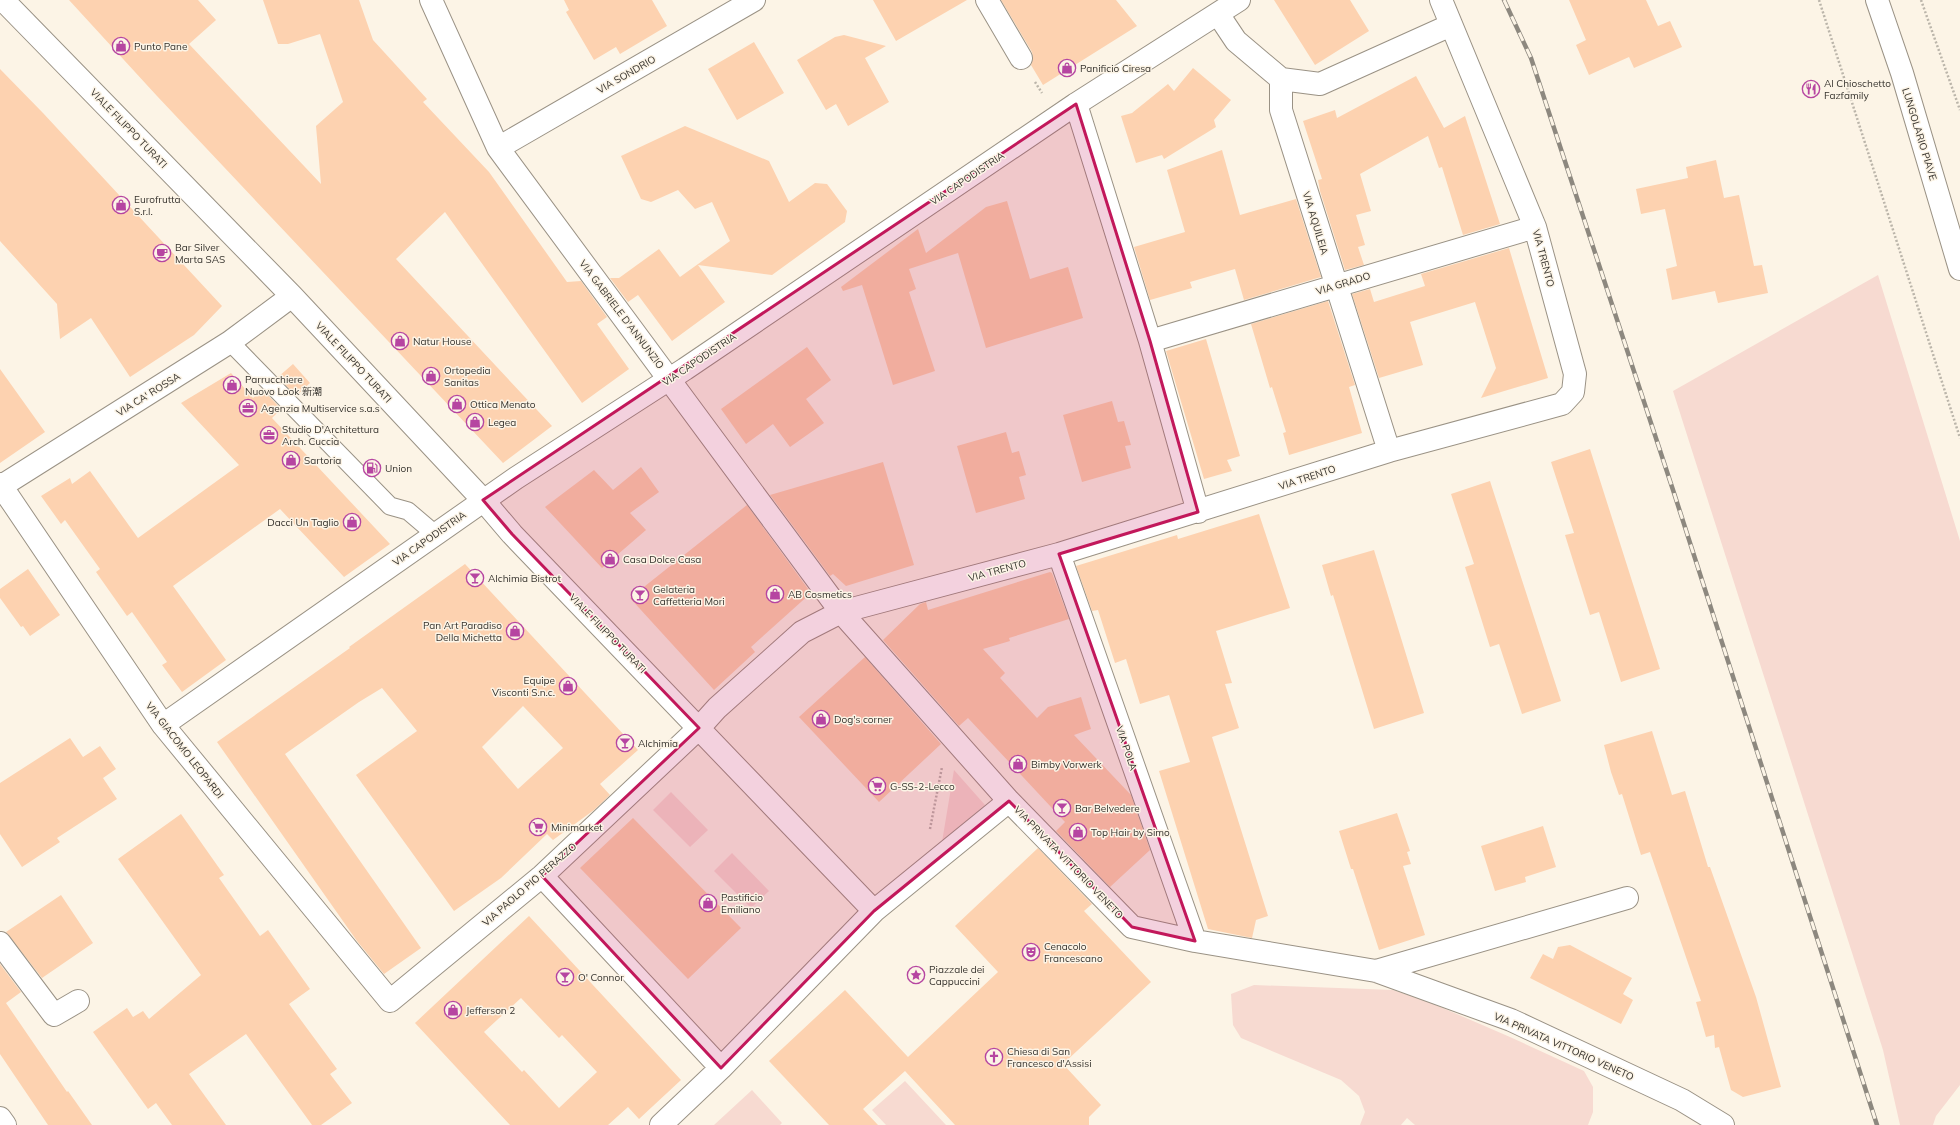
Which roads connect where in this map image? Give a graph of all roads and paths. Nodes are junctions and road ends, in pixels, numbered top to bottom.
1 (3, 0) edge
2 (431, 0) edge
3 (754, 0) edge
4 (987, 0) edge
5 (1238, 0) edge
6 (1441, 0) edge
7 (1819, 0) edge
8 (1877, 0) edge
9 (1921, 0) edge
10 (1218, 14) junction
11 (1451, 25) junction
12 (1021, 58) joint
13 (1281, 79) junction
14 (1076, 104) junction
15 (1960, 110) edge
16 (1057, 117) junction
17 (498, 148) junction
18 (1536, 227) junction
19 (1960, 269) edge
20 (1335, 285) junction
21 (292, 296) junction
22 (1150, 341) junction
23 (230, 342) junction
24 (669, 379) junction
25 (1960, 438) edge
26 (1389, 451) junction
27 (1, 486) edge
28 (483, 500) junction
29 (1198, 512) junction
30 (435, 534) junction
31 (1059, 554) junction
32 (841, 612) junction
33 (163, 725) junction
34 (699, 728) junction
35 (948, 733) junction
36 (1009, 801) junction
37 (923, 872) junction
38 (542, 876) junction
39 (1627, 898) dead end
40 (874, 911) junction
41 (1195, 942) junction
42 (0, 943) edge
43 (1376, 971) junction
44 (78, 1001) dead end
45 (390, 1001) joint
46 (721, 1068) junction
47 (0, 1118) edge
48 (5, 1125) edge
49 (661, 1125) edge
50 (1723, 1125) edge

1 - 21 street, VIALE FILIPPO TURATI
2 - 17 street, VIA GABRIELE D'ANNUNZIO
3 - 17 street, VIA SONDRIO
4 - 12 street
5 - 10 street, VIA CAPODISTRIA
6 - 11 street, VIA TRENTO
7 - 25 path
8 - 19 street, LUNGOLARIO PIAVE
9 - 15 path
10 - 13 street
10 - 14 street, VIA CAPODISTRIA
11 - 13 street
11 - 18 street, VIA TRENTO
12 - 16 path
13 - 20 street, VIA AQUILEIA
14 - 16 street, VIA CAPODISTRIA
14 - 22 street
16 - 24 street, VIA CAPODISTRIA
17 - 24 street, VIA GABRIELE D'ANNUNZIO
18 - 20 street, VIA GRADO
18 - 26 street, VIA TRENTO
20 - 22 street, VIA GRADO
20 - 26 street, VIA AQUILEIA
21 - 23 street, VIA CA' ROSSA
21 - 28 street, VIALE FILIPPO TURATI
22 - 29 street
23 - 27 street, VIA CA' ROSSA
23 - 30 lane
24 - 28 street, VIA CAPODISTRIA
24 - 32 street, VIA GABRIELE D'ANNUNZIO
26 - 29 street, VIA TRENTO
27 - 33 street, VIA GIACOMO LEOPARDI
28 - 30 street, VIA CAPODISTRIA
28 - 34 street, VIALE FILIPPO TURATI
29 - 31 street, VIA TRENTO
30 - 33 street, VIA CAPODISTRIA
31 - 32 street, VIA TRENTO
31 - 41 street, VIA POLA
32 - 34 street, VIA TRENTO
32 - 35 street, VIA PRIVATA VITTORIO VENETO
33 - 45 street, VIA GIACOMO LEOPARDI
34 - 38 street, VIA PAOLO PIO PERAZZO
34 - 40 street
35 - 36 street, VIA PRIVATA VITTORIO VENETO
35 - 37 path
36 - 37 street
36 - 41 street, VIA PRIVATA VITTORIO VENETO
37 - 40 street
38 - 45 street, VIA PAOLO PIO PERAZZO
38 - 46 street, VIA PAOLO PIO PERAZZO
39 - 43 street, VIA PRIVATA VITTORIO VENETO
40 - 46 street
41 - 43 street, VIA PRIVATA VITTORIO VENETO
42 - 44 street
43 - 50 street, VIA PRIVATA VITTORIO VENETO
46 - 49 street
47 - 48 street

